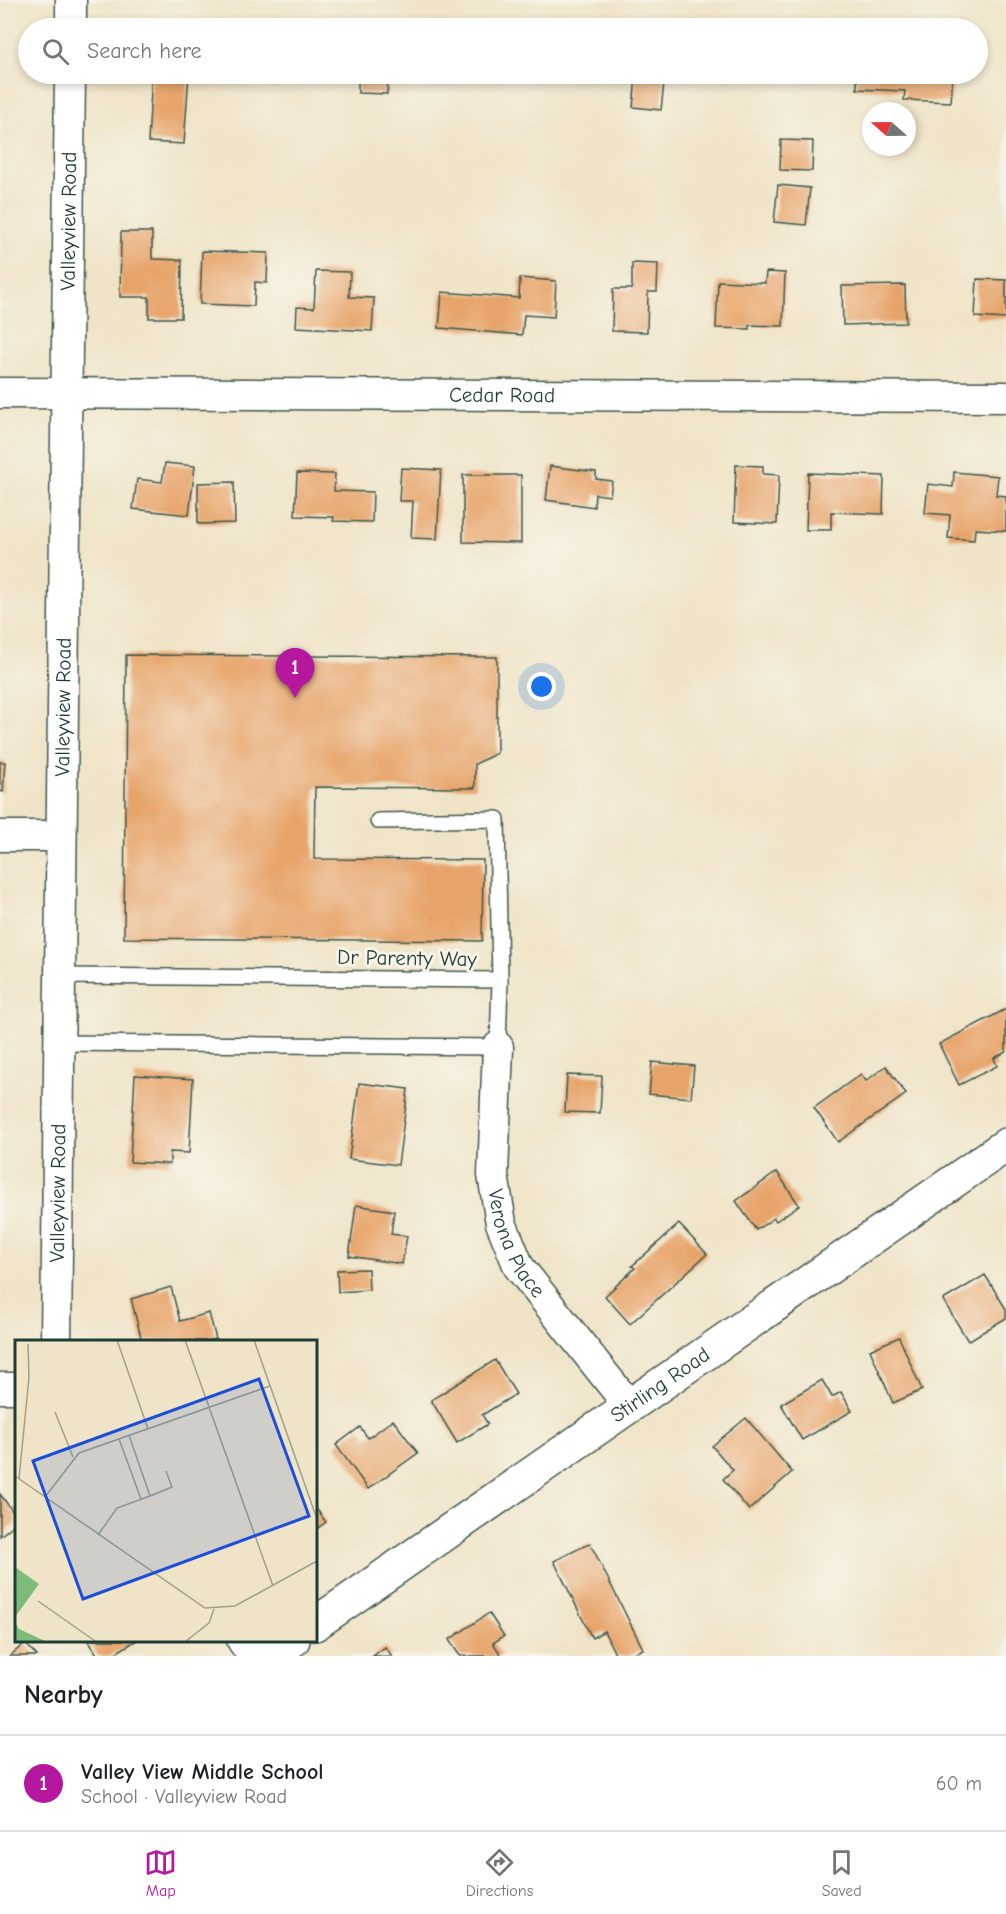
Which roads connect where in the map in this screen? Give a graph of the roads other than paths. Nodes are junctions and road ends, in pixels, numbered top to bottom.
1 (71, 0) edge
2 (70, 18) edge
3 (70, 84) edge
4 (0, 393) edge
5 (65, 394) junction
6 (1006, 397) edge
7 (378, 821) dead end
8 (0, 836) edge
9 (60, 836) junction
10 (60, 976) junction
11 (500, 980) junction
12 (59, 1043) junction
13 (498, 1047) junction
14 (1006, 1145) edge
15 (56, 1340) edge
16 (15, 1388) edge
17 (0, 1389) edge
18 (630, 1407) junction
19 (316, 1623) edge
20 (243, 1641) edge
21 (292, 1641) edge
22 (253, 1656) edge
23 (269, 1656) edge

1 - 2 street
3 - 5 street, Valleyview Road
4 - 5 street, Cedar Road
5 - 6 street, Cedar Road
5 - 9 street, Valleyview Road
7 - 11 lane
8 - 9 street
9 - 10 street, Valleyview Road
10 - 11 lane, Dr Parenty Way
10 - 12 street, Valleyview Road
11 - 13 lane, Dr Parenty Way
12 - 13 lane
12 - 15 street, Valleyview Road
13 - 18 street, Verona Place
14 - 18 street, Stirling Road
16 - 17 street
18 - 19 street, Stirling Road
20 - 22 street
21 - 23 street

